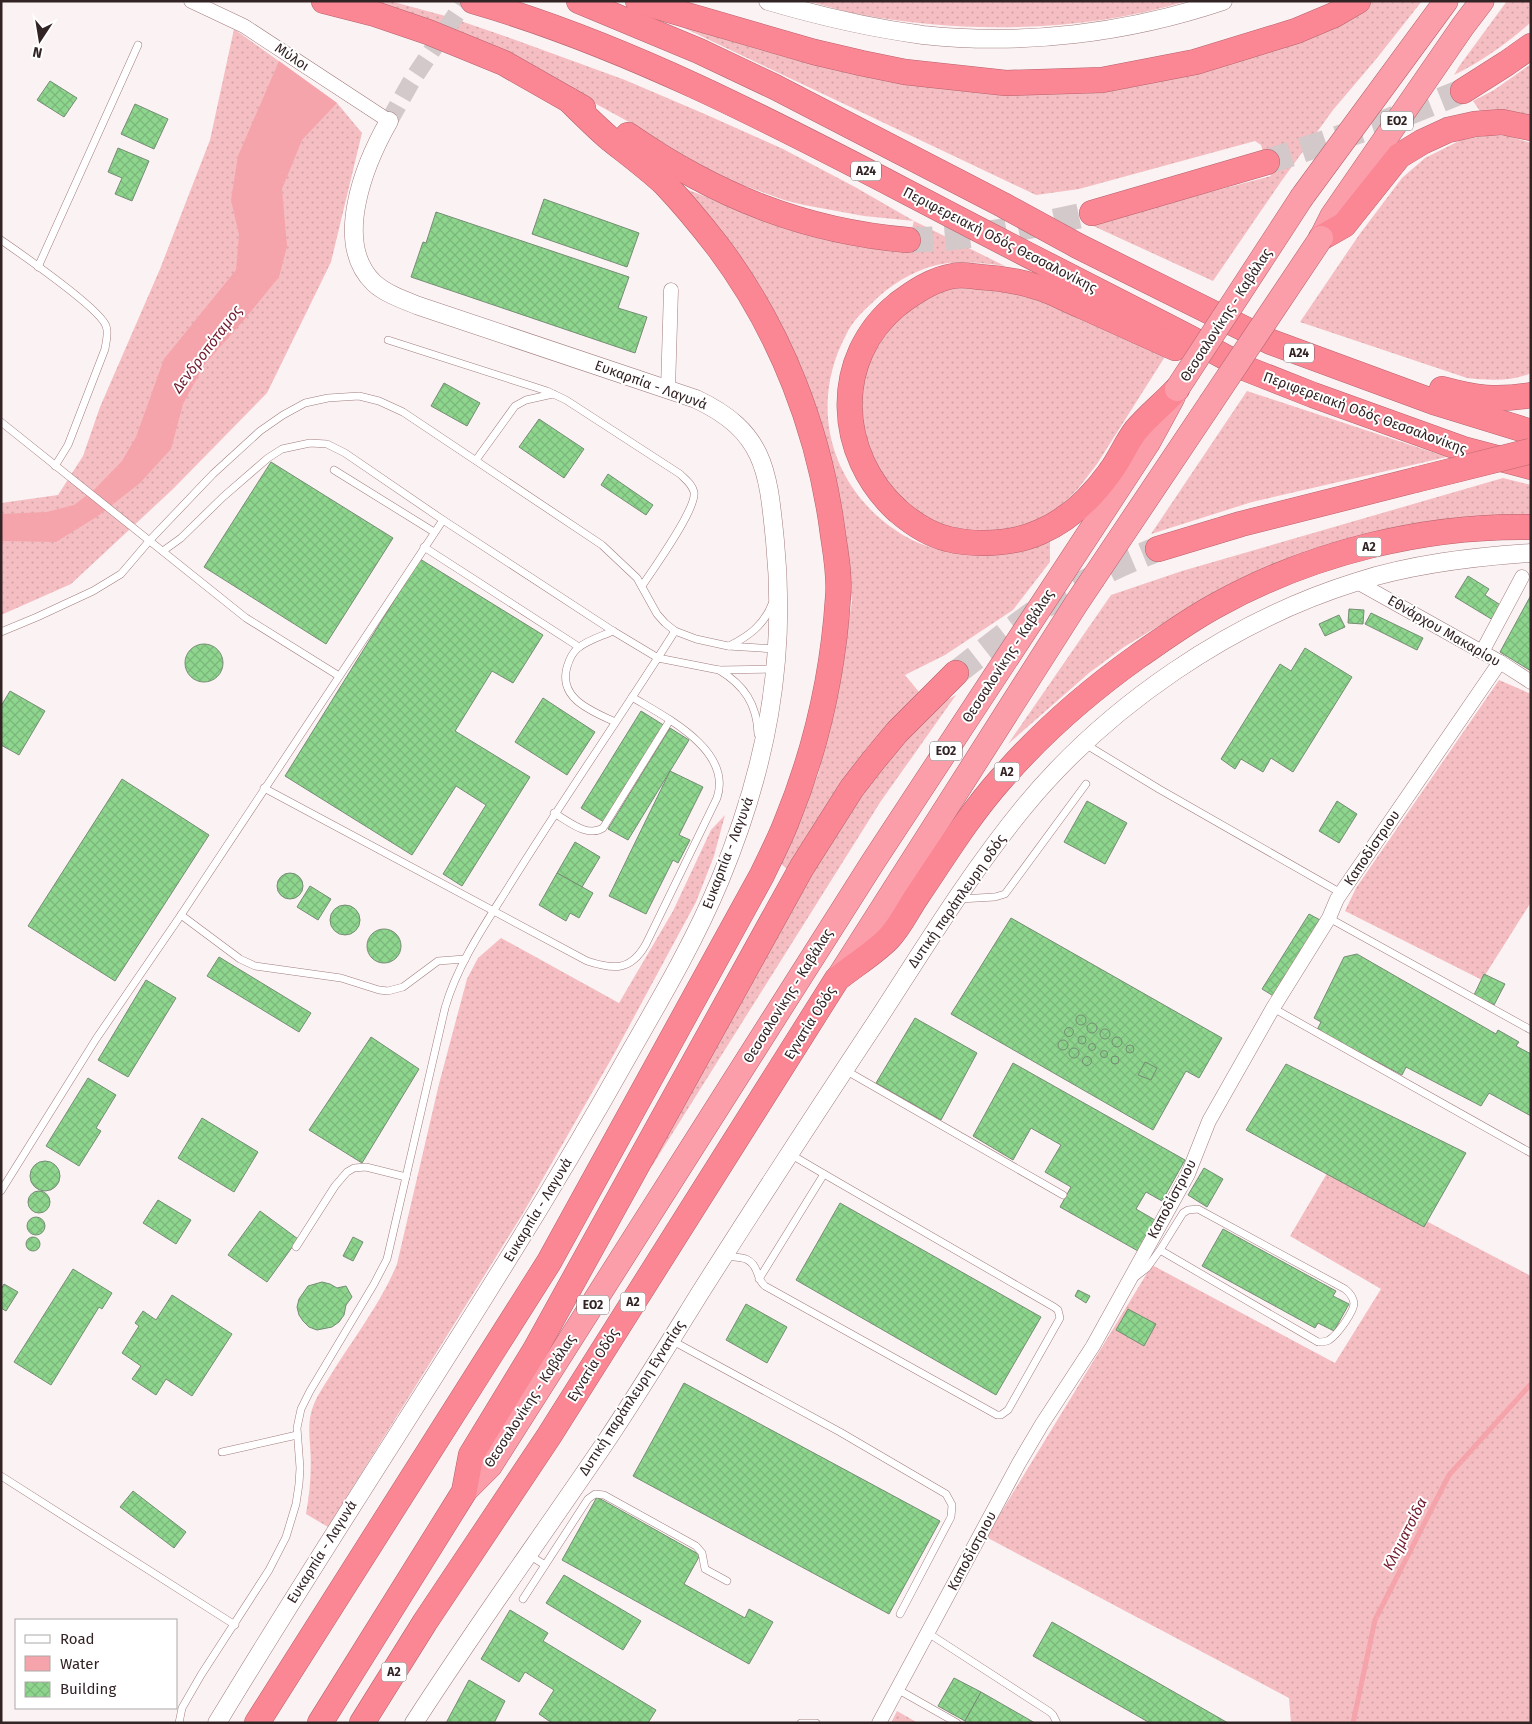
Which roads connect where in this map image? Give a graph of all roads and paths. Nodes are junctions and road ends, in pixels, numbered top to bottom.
1 (191, 1) edge
2 (324, 1) edge
3 (473, 1) edge
4 (579, 1) edge
5 (638, 1) edge
6 (768, 1) edge
7 (1223, 1) edge
8 (1358, 1) edge
9 (1446, 1) edge
10 (1482, 1) edge
11 (138, 45) dead end
12 (1531, 46) edge
13 (1463, 91) tunnel mouth
14 (569, 100) junction
15 (389, 120) joint
16 (1531, 128) edge
17 (1266, 162) tunnel mouth
18 (1092, 213) tunnel mouth
19 (1338, 221) junction
20 (1321, 238) joint
21 (1, 240) edge
22 (908, 240) tunnel mouth
23 (1078, 246) junction
24 (38, 267) junction
25 (671, 290) dead end
26 (388, 340) dead end
27 (1247, 369) junction
28 (668, 389) junction
29 (1177, 389) junction
30 (554, 394) junction
31 (1531, 395) edge
32 (1, 422) edge
33 (1531, 432) edge
34 (1531, 452) edge
35 (476, 460) junction
36 (55, 466) junction
37 (1531, 467) edge
38 (334, 470) dead end
39 (443, 520) junction
40 (1531, 527) edge
41 (434, 532) junction
42 (150, 540) junction
43 (424, 547) junction
44 (1158, 549) tunnel mouth
45 (163, 551) junction
46 (1531, 554) edge
47 (1522, 578) dead end
48 (1357, 582) junction
49 (642, 586) junction
50 (779, 587) junction
51 (613, 631) junction
52 (675, 631) junction
53 (1, 632) edge
54 (728, 646) junction
55 (579, 647) junction
56 (777, 649) junction
57 (1482, 652) junction
58 (658, 658) junction
59 (1500, 662) junction
60 (776, 669) junction
61 (719, 670) junction
62 (956, 673) tunnel mouth
63 (339, 676) junction
64 (1531, 682) edge
65 (632, 696) junction
66 (670, 720) junction
67 (615, 722) junction
68 (1084, 744) junction
69 (759, 766) junction
70 (1086, 784) dead end
71 (264, 788) junction
72 (554, 813) junction
73 (1341, 893) junction
74 (956, 900) junction
75 (494, 911) junction
76 (181, 915) junction
77 (1329, 918) junction
78 (465, 959) junction
79 (837, 980) junction
80 (1273, 1008) junction
81 (1531, 1030) edge
82 (844, 1070) junction
83 (790, 1154) junction
84 (1531, 1154) edge
85 (824, 1174) junction
86 (406, 1177) junction
87 (1, 1191) edge
88 (1063, 1195) dead end
89 (296, 1247) dead end
90 (1160, 1250) junction
91 (724, 1256) junction
92 (760, 1279) junction
93 (1129, 1280) junction
94 (670, 1340) junction
95 (297, 1435) junction
96 (222, 1452) dead end
97 (1, 1476) edge
98 (464, 1492) junction
99 (528, 1554) junction
100 (545, 1565) junction
101 (727, 1581) dead end
102 (523, 1599) dead end
103 (900, 1614) dead end
104 (234, 1625) junction
105 (928, 1632) junction
106 (897, 1689) junction
107 (179, 1723) edge
108 (217, 1723) edge
109 (256, 1723) edge
110 (320, 1723) edge
111 (362, 1723) edge
112 (414, 1723) edge
113 (800, 1723) edge
114 (816, 1723) edge
115 (879, 1723) edge
116 (957, 1723) edge
117 (1057, 1723) edge

1 - 15 street, Μύλοι
2 - 14 highway
3 - 27 highway, Περιφερειακή Οδός Θεσσαλονίκης / Α24
4 - 23 highway, Α24
5 - 8 highway
6 - 7 street
9 - 29 highway, Θεσσαλονίκης - Καβάλας / ΕΟ2, bridge
10 - 19 highway, ΕΟ2
11 - 24 lane
12 - 13 highway
14 - 22 highway
14 - 109 highway
15 - 28 street, Ευκαρπία - Λαγυνά
16 - 19 highway
17 - 18 highway
19 - 20 highway
20 - 79 highway, Θεσσαλονίκης - Καβάλας / ΕΟ2, bridge
21 - 24 lane
23 - 31 highway
23 - 33 highway, Α24
24 - 36 lane
25 - 28 street
26 - 30 lane
27 - 29 highway
27 - 37 highway, Περιφερειακή Οδός Θεσσαλονίκης
28 - 50 street, Ευκαρπία - Λαγυνά
29 - 98 highway, Θεσσαλονίκης - Καβάλας / ΕΟ2
30 - 35 lane
30 - 49 lane
32 - 36 lane
34 - 44 highway, bridge
35 - 42 lane
35 - 49 lane
36 - 42 lane
38 - 41 lane
39 - 41 lane
39 - 45 lane
39 - 51 lane
40 - 79 highway, Α2
41 - 43 lane
42 - 45 lane
42 - 53 lane
43 - 55 lane
43 - 63 lane
45 - 63 lane
46 - 48 street, Δυτική παράπλευρη οδός
47 - 57 street
48 - 57 street, Εθνάρχου Μακαρίου
48 - 68 street, Δυτική παράπλευρη οδός
49 - 52 lane
50 - 54 lane
50 - 56 street, Ευκαρπία - Λαγυνά
51 - 55 lane
51 - 58 lane
52 - 54 lane
52 - 58 lane
54 - 56 lane
55 - 67 lane
56 - 60 street, Ευκαρπία - Λαγυνά
57 - 59 street, Εθνάρχου Μακαρίου
58 - 61 lane
58 - 65 lane
59 - 64 street, Εθνάρχου Μακαρίου
59 - 73 street, Καποδίστριου
60 - 61 lane
60 - 69 street, Ευκαρπία - Λαγυνά
61 - 69 lane
62 - 98 highway, Α2
63 - 71 lane
65 - 66 lane
65 - 67 lane
66 - 72 lane
66 - 75 lane
67 - 72 lane
68 - 73 lane
68 - 74 street, Δυτική παράπλευρη οδός
69 - 108 street, Ευκαρπία - Λαγυνά
70 - 74 lane
71 - 75 lane
71 - 76 lane
72 - 75 lane
73 - 77 street, Καποδίστριου
74 - 82 street, Δυτική παράπλευρη οδός
75 - 78 lane
76 - 78 lane
76 - 87 lane
77 - 80 street, Καποδίστριου
77 - 81 lane
78 - 86 lane
79 - 111 highway, Εγνατία Οδός / Α2
80 - 84 lane
80 - 93 street, Καποδίστριου
82 - 83 street, Δυτική παράπλευρη Εγνατίας
82 - 88 lane
83 - 85 lane
83 - 91 street, Δυτική παράπλευρη Εγνατίας
85 - 92 lane
85 - 92 lane
86 - 89 lane
86 - 95 lane
90 - 90 lane
90 - 93 lane
91 - 92 lane
91 - 94 street, Δυτική παράπλευρη Εγνατίας
93 - 105 street, Καποδίστριου
94 - 99 street, Δυτική παράπλευρη Εγνατίας
94 - 103 lane
95 - 96 lane
95 - 104 lane
97 - 104 lane
98 - 110 highway, Α2
99 - 100 lane
99 - 112 street, Δυτική παράπλευρη Εγνατίας
100 - 101 lane
100 - 102 lane
104 - 107 lane
105 - 106 street, Καποδίστριου
105 - 117 lane
106 - 115 street, Καποδίστριου
106 - 116 lane
113 - 114 lane

